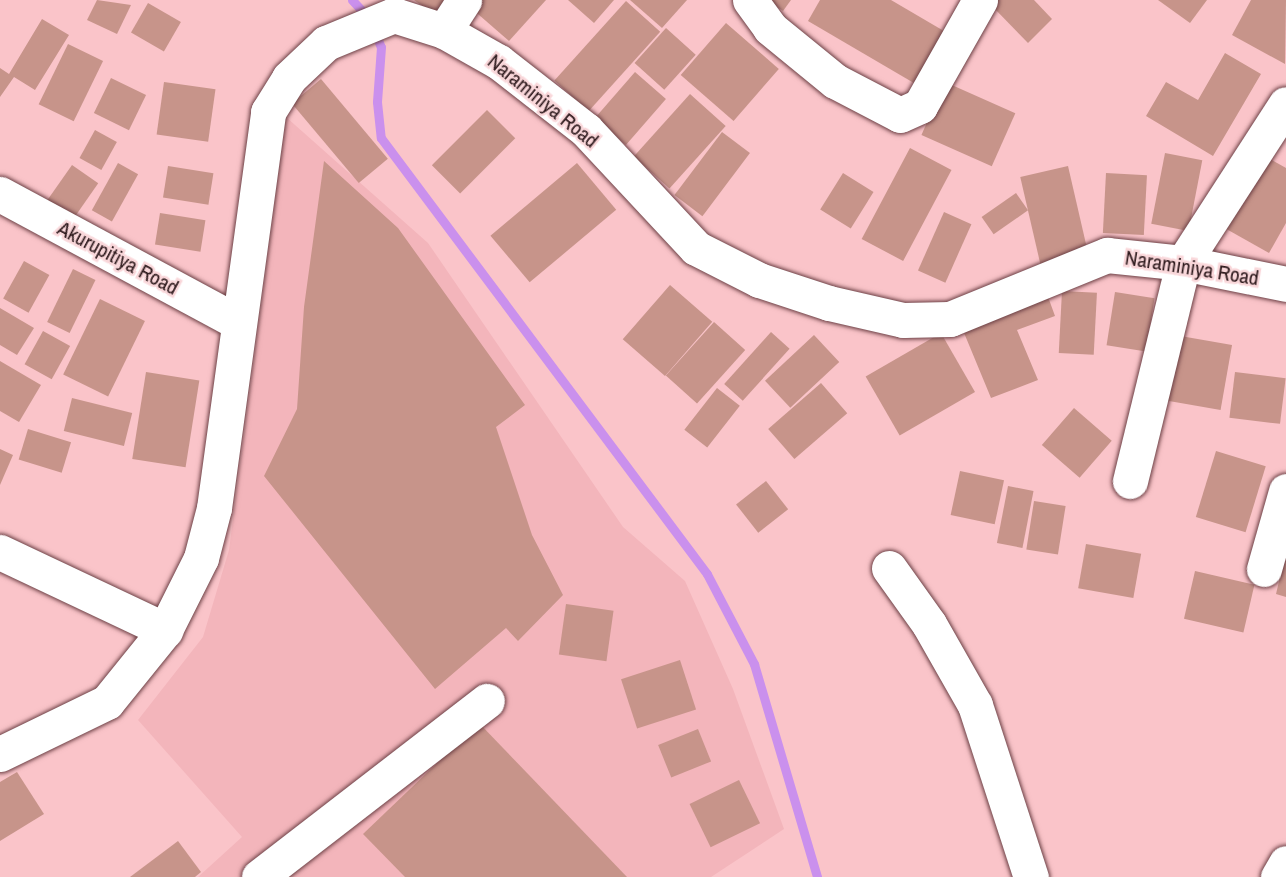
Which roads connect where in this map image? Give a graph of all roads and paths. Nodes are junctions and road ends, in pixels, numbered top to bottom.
1 (464, 0) edge
2 (750, 0) edge
3 (980, 0) edge
4 (444, 31) junction
5 (1286, 104) edge
6 (0, 194) edge
7 (1183, 263) junction
8 (1286, 284) edge
9 (236, 321) junction
10 (1130, 481) dead end
11 (1286, 491) edge
12 (0, 552) edge
13 (889, 568) dead end
14 (1264, 569) dead end
15 (165, 630) junction
16 (487, 701) dead end
17 (0, 754) edge
18 (1286, 863) edge
19 (260, 877) edge
20 (1031, 877) edge
21 (1278, 877) edge

1 - 4 street
2 - 3 street
4 - 7 street, Naraminiya Road
4 - 9 street, Naraminiya Road
5 - 7 street
6 - 9 street, Akurupitiya Road
7 - 8 street, Naraminiya Road
7 - 10 street
9 - 15 street, Naraminiya Road
11 - 14 street
12 - 15 street
13 - 20 street
15 - 17 street, Naraminiya Road
16 - 19 street
18 - 21 street

